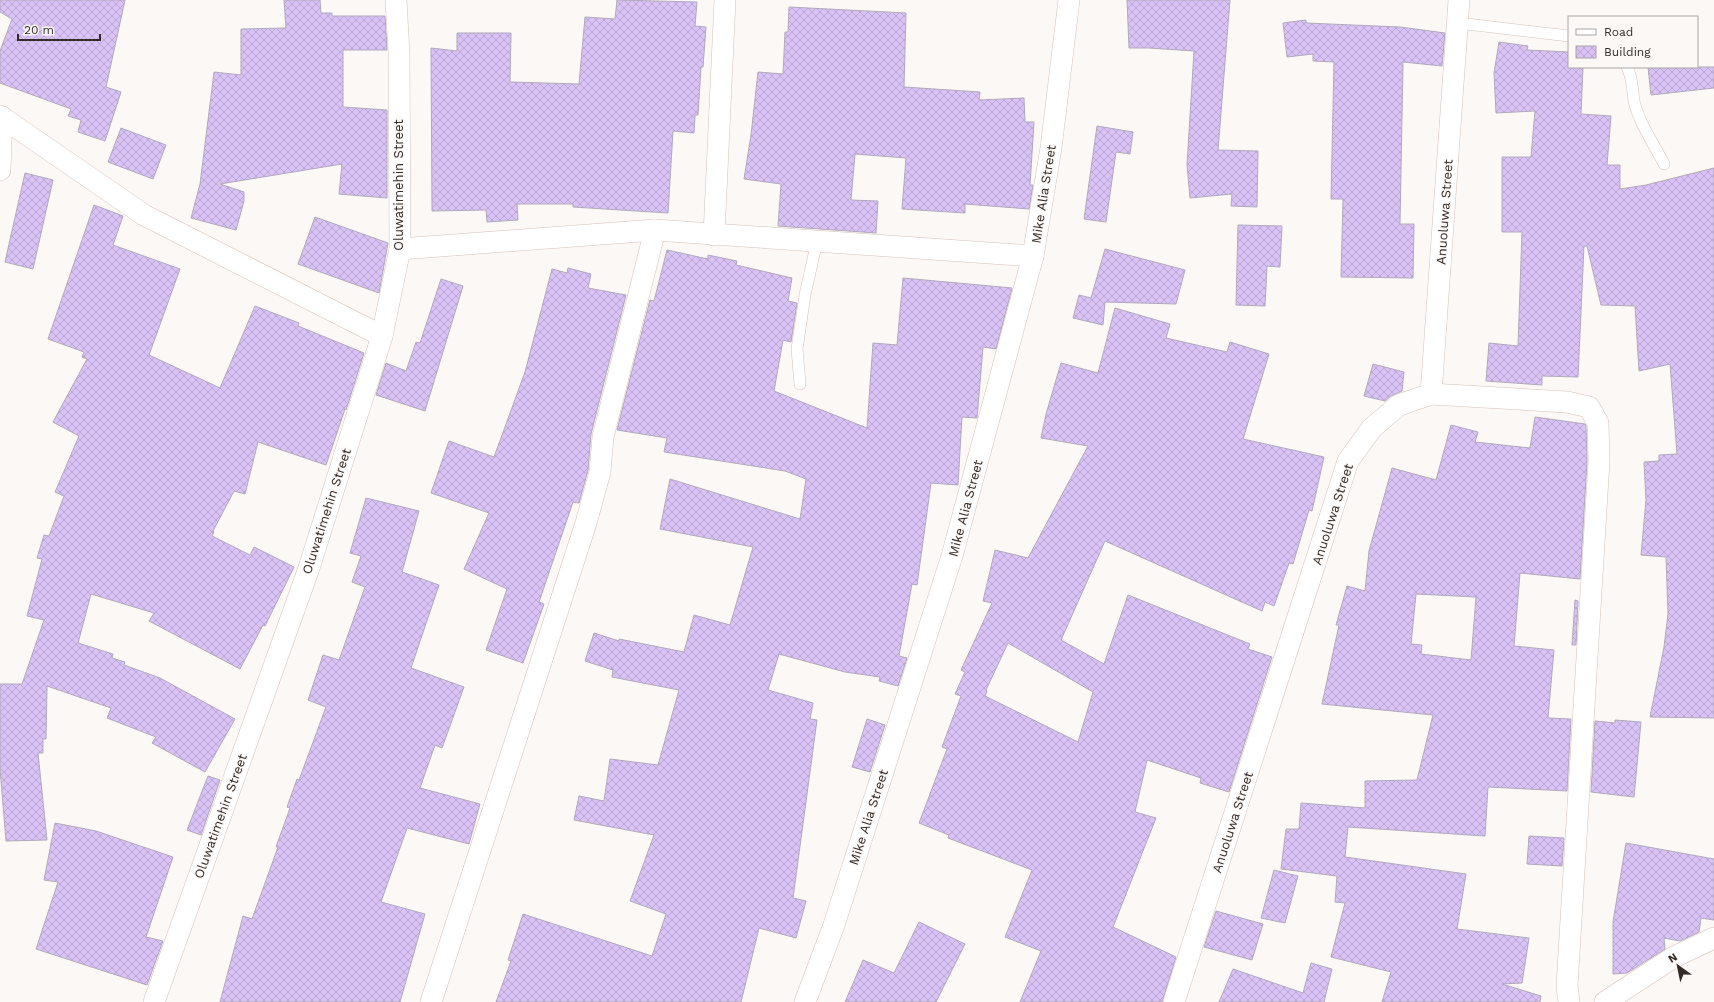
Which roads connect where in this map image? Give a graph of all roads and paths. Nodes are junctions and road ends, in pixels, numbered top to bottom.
1 (396, 0) edge
2 (725, 0) edge
3 (1069, 0) edge
4 (1459, 0) edge
5 (1458, 23) junction
6 (1568, 36) edge
7 (1628, 68) edge
8 (1, 117) edge
9 (1664, 164) dead end
10 (0, 170) edge
11 (655, 230) junction
12 (714, 235) junction
13 (817, 241) junction
14 (400, 249) junction
15 (1033, 256) junction
16 (382, 336) junction
17 (800, 384) dead end
18 (1431, 394) junction
19 (1714, 938) edge
20 (154, 1002) edge
21 (431, 1002) edge
22 (805, 1002) edge
23 (1174, 1002) edge
24 (1569, 1002) edge
25 (1606, 1002) edge

1 - 14 street, Oluwatimehin Street
2 - 12 street
3 - 15 street, Mike Alia Street
4 - 5 street, Anuoluwa Street
5 - 6 lane
5 - 18 street, Anuoluwa Street
7 - 9 lane
8 - 10 street
8 - 16 street
11 - 12 street
11 - 14 street
11 - 21 street
12 - 13 street
13 - 15 street
13 - 17 lane
14 - 16 street, Oluwatimehin Street
15 - 22 street, Mike Alia Street
16 - 20 street, Oluwatimehin Street
18 - 23 street, Anuoluwa Street
18 - 24 street
19 - 25 street

